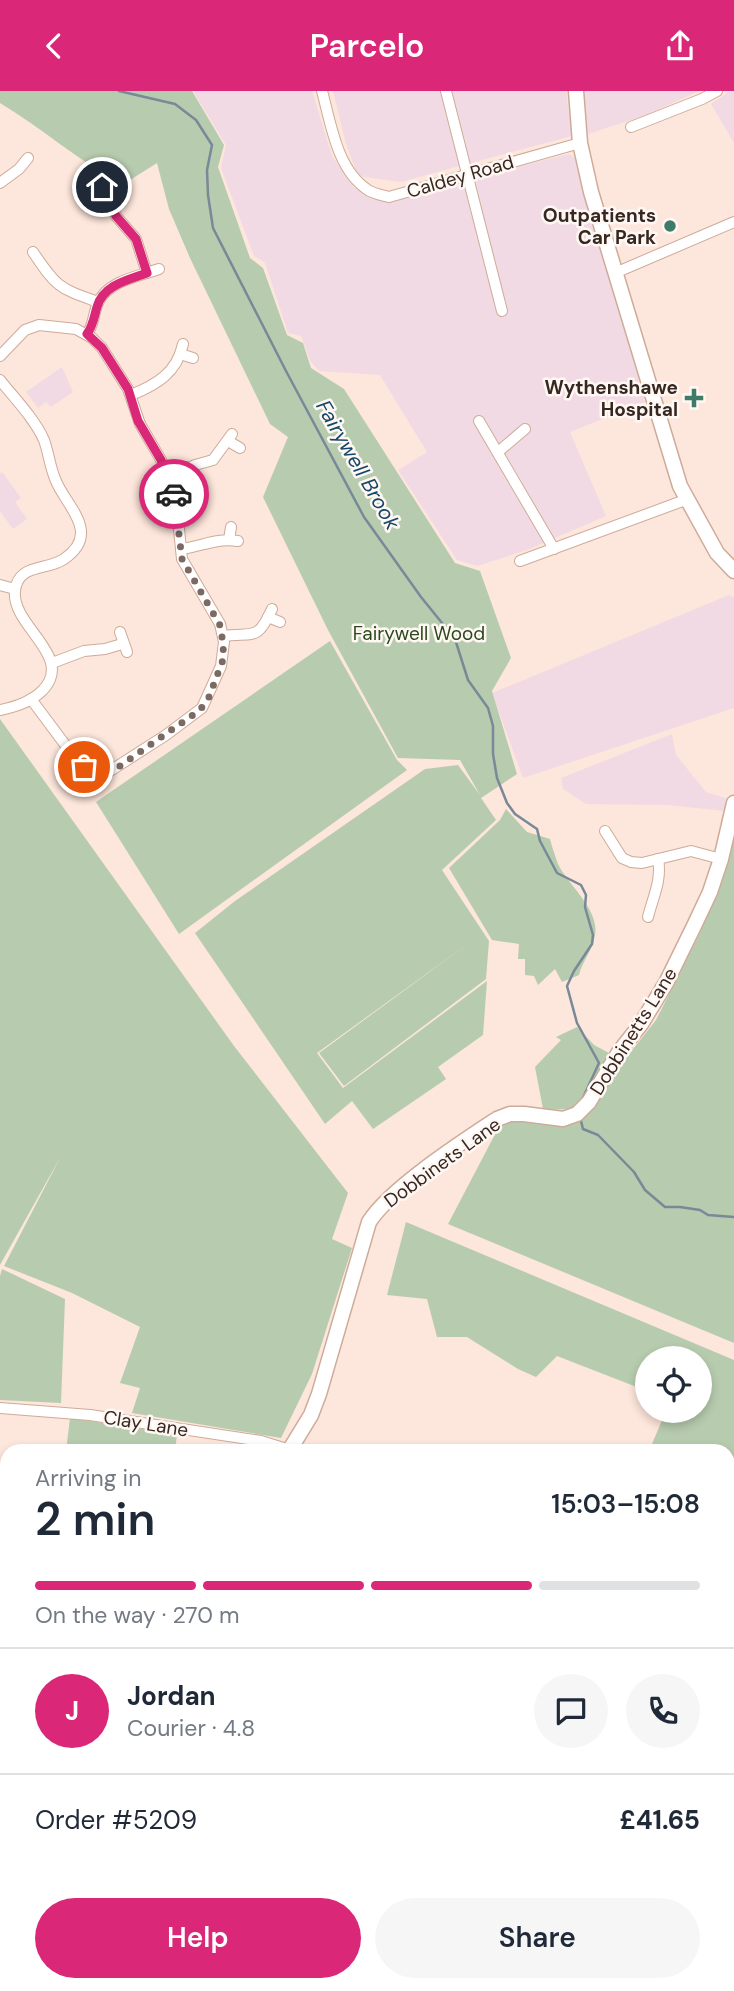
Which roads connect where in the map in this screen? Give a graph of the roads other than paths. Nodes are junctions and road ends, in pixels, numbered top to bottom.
1 (322, 91) edge
2 (446, 91) edge
3 (576, 91) edge
4 (717, 91) edge
5 (631, 127) dead end
6 (580, 143) junction
7 (28, 158) dead end
8 (466, 174) junction
9 (2, 177) edge
10 (102, 187) dead end
11 (734, 222) edge
12 (33, 253) dead end
13 (159, 269) dead end
14 (147, 273) junction
15 (615, 273) junction
16 (98, 302) junction
17 (502, 311) dead end
18 (87, 334) junction
19 (0, 356) edge
20 (193, 358) dead end
21 (0, 380) edge
22 (131, 395) junction
23 (480, 421) dead end
24 (525, 429) dead end
25 (240, 448) dead end
26 (498, 452) junction
27 (167, 477) junction
28 (688, 499) junction
29 (230, 527) dead end
30 (181, 549) junction
31 (554, 549) junction
32 (520, 561) dead end
33 (734, 571) edge
34 (0, 585) edge
35 (15, 589) junction
36 (280, 622) dead end
37 (120, 632) dead end
38 (223, 636) junction
39 (52, 663) junction
40 (31, 699) junction
41 (0, 710) edge
42 (734, 803) edge
43 (605, 831) dead end
44 (658, 859) junction
45 (721, 859) junction
46 (648, 917) dead end
47 (589, 1102) joint
48 (0, 1408) edge
49 (270, 1444) edge
50 (293, 1444) edge

1 - 8 street, Caldey Road
2 - 8 street
3 - 6 street
4 - 5 street
6 - 8 street, Caldey Road
6 - 15 street
7 - 9 street
8 - 17 street
10 - 14 street
11 - 15 street
12 - 16 street
13 - 14 street
14 - 16 street
15 - 28 street
16 - 18 street
18 - 19 street
18 - 22 street
20 - 22 street
21 - 35 street
22 - 27 street
23 - 26 street
24 - 26 street
25 - 27 street
26 - 31 street
27 - 30 street
28 - 31 street
28 - 33 street
29 - 30 street
30 - 38 street
31 - 32 street
34 - 35 street
35 - 39 street
36 - 38 street
37 - 39 street
38 - 40 street
39 - 40 street
40 - 41 street
42 - 45 street, Dobbinetts Lane
43 - 44 street
44 - 45 street
44 - 46 street
45 - 47 street, Dobbinetts Lane
47 - 50 street, Dobbinets Lane
48 - 49 street, Clay Lane

